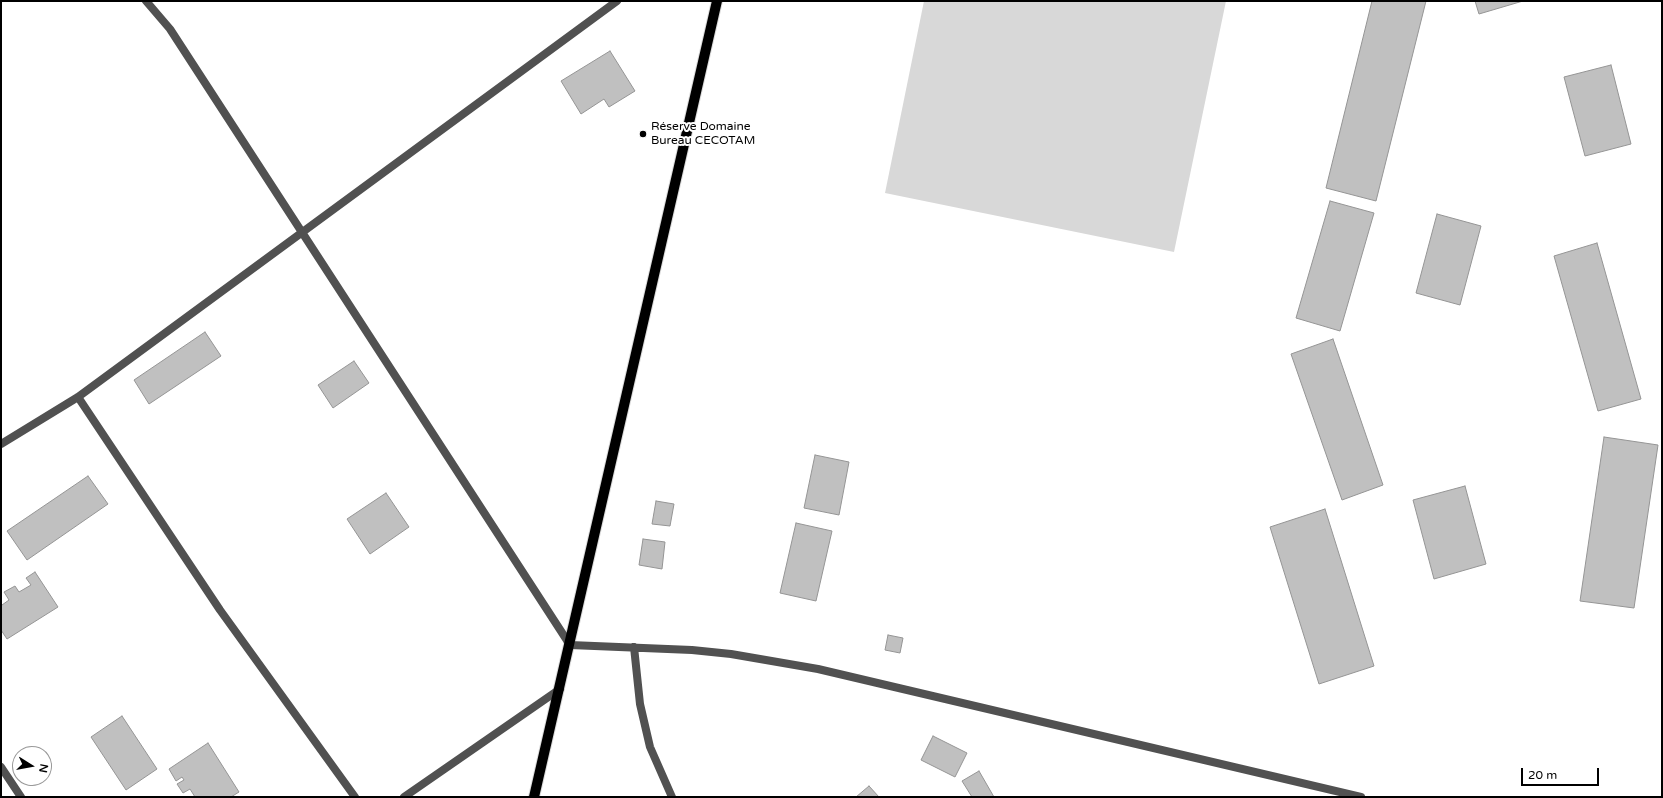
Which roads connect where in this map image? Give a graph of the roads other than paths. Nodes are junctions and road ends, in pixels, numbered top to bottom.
1 (146, 1) edge
2 (617, 1) edge
3 (717, 1) edge
4 (302, 232) junction
5 (78, 397) junction
6 (1, 444) edge
7 (570, 645) junction
8 (634, 647) junction
9 (560, 689) junction
10 (1, 767) edge
11 (21, 797) edge
12 (355, 797) edge
13 (404, 797) edge
14 (534, 797) edge
15 (672, 797) edge
16 (1361, 797) edge

1 - 4 street
2 - 4 street
3 - 7 main road
4 - 5 street
4 - 7 street
5 - 6 street
5 - 12 street
7 - 8 street
7 - 9 main road
8 - 15 street
8 - 16 street
9 - 13 street
9 - 14 main road
10 - 11 street

